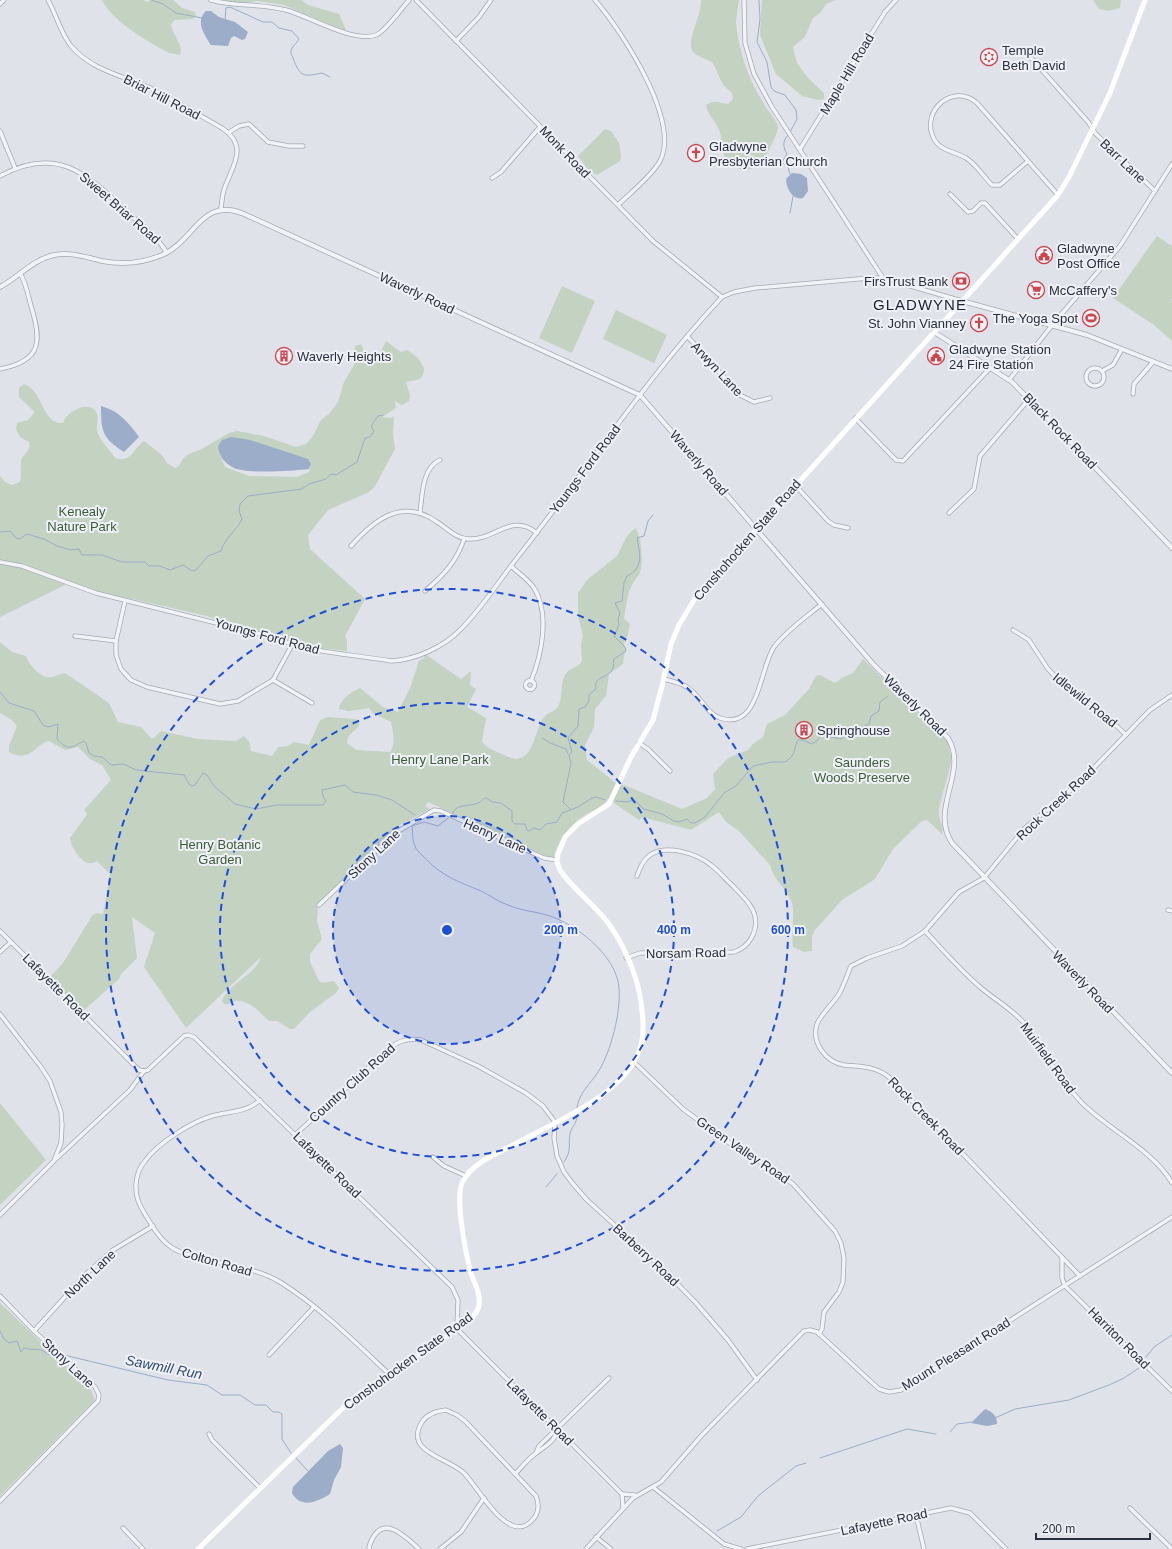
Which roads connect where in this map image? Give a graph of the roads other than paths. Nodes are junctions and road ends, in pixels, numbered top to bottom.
1 (4, 0) edge
2 (48, 0) edge
3 (211, 0) edge
4 (409, 0) edge
5 (416, 0) edge
6 (491, 0) edge
7 (595, 0) edge
8 (744, 0) edge
9 (896, 0) edge
10 (1145, 0) edge
11 (0, 4) edge
12 (456, 41) junction
13 (1025, 51) dead end
14 (540, 126) junction
15 (1093, 129) junction
16 (0, 131) edge
17 (228, 133) junction
18 (303, 146) dead end
19 (800, 149) junction
20 (1028, 161) junction
21 (1172, 164) edge
22 (15, 168) junction
23 (0, 176) edge
24 (492, 178) dead end
25 (1155, 191) junction
26 (950, 194) dead end
27 (1058, 195) junction
28 (618, 205) junction
29 (222, 209) junction
30 (1018, 239) junction
31 (167, 253) junction
32 (20, 273) junction
33 (882, 278) junction
34 (0, 287) edge
35 (722, 296) junction
36 (962, 301) junction
37 (1053, 324) junction
38 (934, 332) junction
39 (688, 337) junction
40 (1122, 349) junction
41 (1153, 362) junction
42 (990, 368) junction
43 (0, 369) edge
44 (1172, 369) edge
45 (1102, 371) junction
46 (1009, 380) junction
47 (1133, 394) dead end
48 (640, 395) junction
49 (770, 398) dead end
50 (1029, 399) junction
51 (855, 418) junction
52 (440, 460) dead end
53 (795, 486) junction
54 (949, 513) dead end
55 (420, 514) junction
56 (756, 528) junction
57 (848, 528) dead end
58 (537, 534) junction
59 (464, 539) junction
60 (351, 546) dead end
61 (1172, 548) edge
62 (0, 562) edge
63 (511, 566) junction
64 (425, 591) dead end
65 (126, 601) junction
66 (822, 604) junction
67 (1013, 630) dead end
68 (75, 636) dead end
69 (116, 642) junction
70 (292, 645) junction
71 (664, 679) junction
72 (274, 680) junction
73 (532, 681) dead end
74 (1172, 695) edge
75 (312, 704) dead end
76 (1126, 735) junction
77 (639, 743) junction
78 (670, 771) dead end
79 (434, 810) joint
80 (557, 860) junction
81 (637, 876) dead end
82 (984, 878) junction
83 (319, 905) dead end
84 (0, 931) edge
85 (925, 931) junction
86 (11, 942) junction
87 (0, 952) edge
88 (626, 958) junction
89 (0, 1014) edge
90 (634, 1062) junction
91 (144, 1071) junction
92 (1172, 1073) edge
93 (260, 1100) junction
94 (555, 1122) junction
95 (295, 1135) junction
96 (433, 1157) dead end
97 (54, 1161) junction
98 (466, 1176) junction
99 (1172, 1183) edge
100 (0, 1215) edge
101 (1172, 1216) edge
102 (153, 1226) junction
103 (1062, 1257) junction
104 (1080, 1276) junction
105 (1066, 1286) junction
106 (0, 1296) edge
107 (314, 1307) junction
108 (457, 1329) junction
109 (34, 1331) junction
110 (819, 1334) junction
111 (269, 1355) dead end
112 (389, 1374) junction
113 (608, 1378) dead end
114 (757, 1380) junction
115 (1172, 1391) edge
116 (558, 1429) junction
117 (209, 1434) dead end
118 (515, 1474) junction
119 (653, 1487) junction
120 (260, 1488) junction
121 (622, 1494) junction
122 (636, 1496) junction
123 (484, 1498) junction
124 (0, 1501) edge
125 (623, 1508) junction
126 (1130, 1508) dead end
127 (916, 1515) junction
128 (123, 1528) dead end
129 (596, 1537) junction
130 (143, 1549) edge
131 (198, 1549) edge
132 (370, 1549) edge
133 (419, 1549) edge
134 (440, 1549) edge
135 (586, 1549) edge
136 (611, 1549) edge
137 (741, 1549) edge
138 (747, 1549) edge
139 (924, 1549) edge
140 (1006, 1549) edge
141 (1172, 1549) edge

1 - 11 street
2 - 17 street, Briar Hill Road
3 - 4 street
5 - 12 street, Monk Road
6 - 12 street
7 - 28 street
8 - 19 street
9 - 19 street, Maple Hill Road
10 - 15 main road, Conshohocken State Road
12 - 14 street, Monk Road
13 - 15 street, Barr Lane
14 - 24 street
14 - 28 street, Monk Road
15 - 25 street, Barr Lane
15 - 27 main road, Conshohocken State Road
16 - 22 street
17 - 18 street
17 - 29 street
19 - 33 street
20 - 20 street
20 - 27 street
21 - 25 street
22 - 23 street, Sweet Briar Road
22 - 31 street, Sweet Briar Road
25 - 37 street
26 - 30 street
27 - 30 main road, Conshohocken State Road
28 - 35 street, Monk Road
29 - 31 street
29 - 48 street, Waverly Road
30 - 36 main road, Conshohocken State Road
31 - 32 street
32 - 34 street
32 - 43 street
33 - 35 street
33 - 36 street
35 - 39 street, Youngs Ford Road
36 - 37 street
36 - 38 main road, Conshohocken State Road
37 - 40 street
37 - 46 street
38 - 42 street, Black Rock Road
38 - 51 main road, Conshohocken State Road
39 - 48 street, Youngs Ford Road
39 - 49 street, Arwyn Lane
40 - 41 street
40 - 45 street
41 - 44 street
41 - 47 street
42 - 46 street, Black Rock Road
42 - 51 street
45 - 45 street
46 - 50 street, Black Rock Road
48 - 56 street, Waverly Road
48 - 58 street, Youngs Ford Road
50 - 54 street
50 - 61 street, Black Rock Road
51 - 53 main road, Conshohocken State Road
52 - 55 street
53 - 56 main road, Conshohocken State Road
53 - 57 street
55 - 59 street
55 - 60 street
56 - 66 street, Waverly Road
56 - 71 main road, Conshohocken State Road
58 - 59 street
58 - 63 street, Youngs Ford Road
59 - 64 street
62 - 65 street, Youngs Ford Road
63 - 70 street, Youngs Ford Road
63 - 73 street
65 - 69 street
65 - 70 street, Youngs Ford Road
66 - 71 street
66 - 82 street, Waverly Road
67 - 76 street, Idlewild Road
68 - 69 street
69 - 72 street
70 - 72 street
71 - 77 main road, Conshohocken State Road
72 - 75 street
74 - 76 street, Rock Creek Road
76 - 82 street, Rock Creek Road
77 - 78 street
77 - 80 main road, Conshohocken State Road
79 - 80 street, Henry Lane
79 - 83 street, Stony Lane
80 - 88 main road, Conshohocken State Road
81 - 88 street, Norsam Road
82 - 85 street, Rock Creek Road
82 - 92 street, Waverly Road
84 - 86 street, Lafayette Road
85 - 99 street, Muirfield Road
85 - 103 street, Rock Creek Road
86 - 87 street
86 - 91 street, Lafayette Road
88 - 90 main road, Conshohocken State Road
89 - 97 street
90 - 94 main road, Conshohocken State Road
90 - 110 street, Green Valley Road
91 - 93 street, Lafayette Road
91 - 97 street
93 - 95 street, Lafayette Road
93 - 102 street, Colton Road
94 - 95 street, Country Club Road
94 - 98 main road, Conshohocken State Road
94 - 114 street, Barberry Road
95 - 108 street, Lafayette Road
96 - 98 street
97 - 100 street
98 - 108 main road, Conshohocken State Road
101 - 104 street, Mount Pleasant Road
102 - 107 street, Colton Road
102 - 109 street, North Lane
103 - 104 street, Rock Creek Road
103 - 105 street
104 - 105 street, Mount Pleasant Road
105 - 110 street, Mount Pleasant Road
105 - 115 street, Harriton Road
106 - 109 street, Stony Lane
107 - 111 street
107 - 112 street, Colton Road
108 - 112 main road, Conshohocken State Road
108 - 116 street, Lafayette Road
109 - 124 street, Stony Lane
110 - 114 street
112 - 120 main road, Conshohocken State Road
113 - 116 street
114 - 119 street
116 - 118 street
116 - 121 street, Lafayette Road
117 - 120 street
118 - 123 street
118 - 123 street
119 - 122 street
119 - 137 street
120 - 131 main road, Conshohocken State Road
121 - 122 street
121 - 125 street
122 - 125 street
123 - 134 street
125 - 129 street
126 - 141 street
127 - 138 street, Lafayette Road
127 - 139 street
127 - 140 street, Lafayette Road
128 - 130 street
129 - 135 street
129 - 136 street
132 - 133 street

